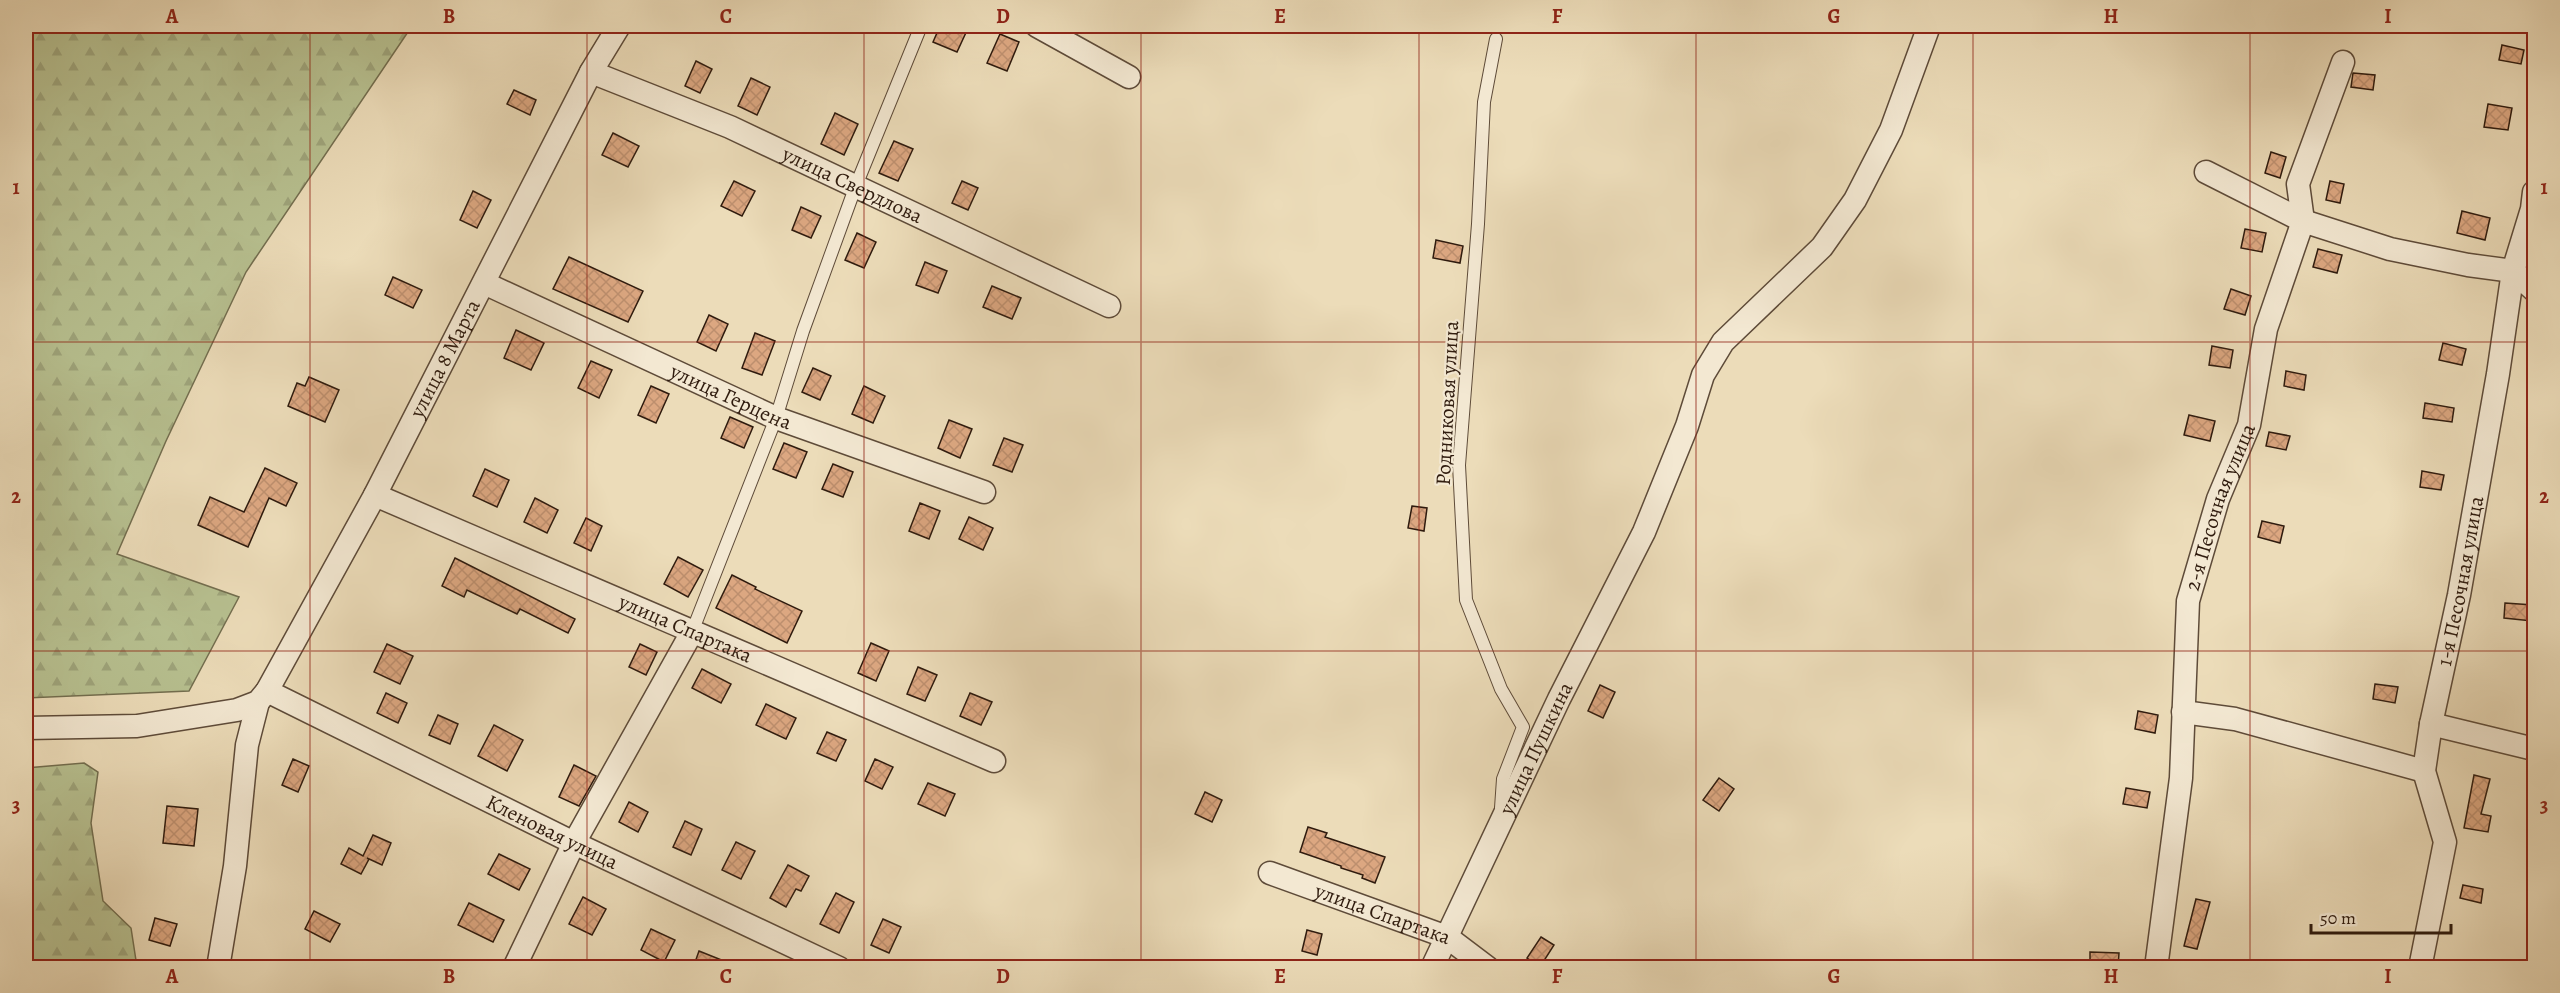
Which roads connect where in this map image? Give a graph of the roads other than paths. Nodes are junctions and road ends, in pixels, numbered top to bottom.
1 (620, 26) edge
2 (921, 26) edge
3 (1037, 26) edge
4 (1929, 26) edge
5 (1496, 39) dead end
6 (2343, 62) dead end
7 (591, 72) junction
8 (1129, 77) dead end
9 (2206, 172) dead end
10 (855, 188) junction
11 (2535, 192) edge
12 (2303, 221) junction
13 (2513, 271) junction
14 (484, 283) junction
15 (2535, 290) edge
16 (1109, 306) dead end
17 (776, 418) junction
18 (984, 492) dead end
19 (375, 495) junction
20 (692, 632) junction
21 (263, 697) junction
22 (2183, 712) junction
23 (2431, 724) junction
24 (26, 728) edge
25 (2535, 748) edge
26 (994, 761) dead end
27 (2424, 771) junction
28 (1499, 827) junction
29 (574, 843) junction
30 (1270, 873) dead end
31 (1448, 937) junction
32 (218, 968) edge
33 (514, 968) edge
34 (839, 968) edge
35 (1432, 968) edge
36 (1488, 968) edge
37 (2156, 968) edge
38 (2420, 968) edge

1 - 7 street, улица 8 Марта
2 - 10 lane
3 - 8 street
4 - 28 street, улица Пушкина
5 - 28 lane, Родниковая улица
6 - 12 street, 2-я Песочная улица
7 - 10 street, улица Свердлова
7 - 14 street, улица 8 Марта
9 - 12 street
10 - 16 street, улица Свердлова
10 - 17 lane
11 - 13 street, 1-я Песочная улица
12 - 13 street
12 - 22 street, 2-я Песочная улица
13 - 15 street
13 - 23 street, 1-я Песочная улица
14 - 17 street, улица Герцена
14 - 19 street, улица 8 Марта
17 - 18 street, улица Герцена
17 - 20 lane
19 - 20 street, улица Спартака
19 - 21 street, улица 8 Марта
20 - 26 street, улица Спартака
20 - 29 street
21 - 24 street
21 - 29 street, Кленовая улица
21 - 32 street, улица 8 Марта
22 - 27 street
22 - 37 street, 2-я Песочная улица
23 - 25 street
23 - 27 street, 1-я Песочная улица
27 - 38 street, 1-я Песочная улица
28 - 31 street, улица Пушкина
29 - 33 street
29 - 34 street, Кленовая улица
30 - 31 street, улица Спартака
31 - 35 street, улица Пушкина
31 - 36 street, улица Спартака

